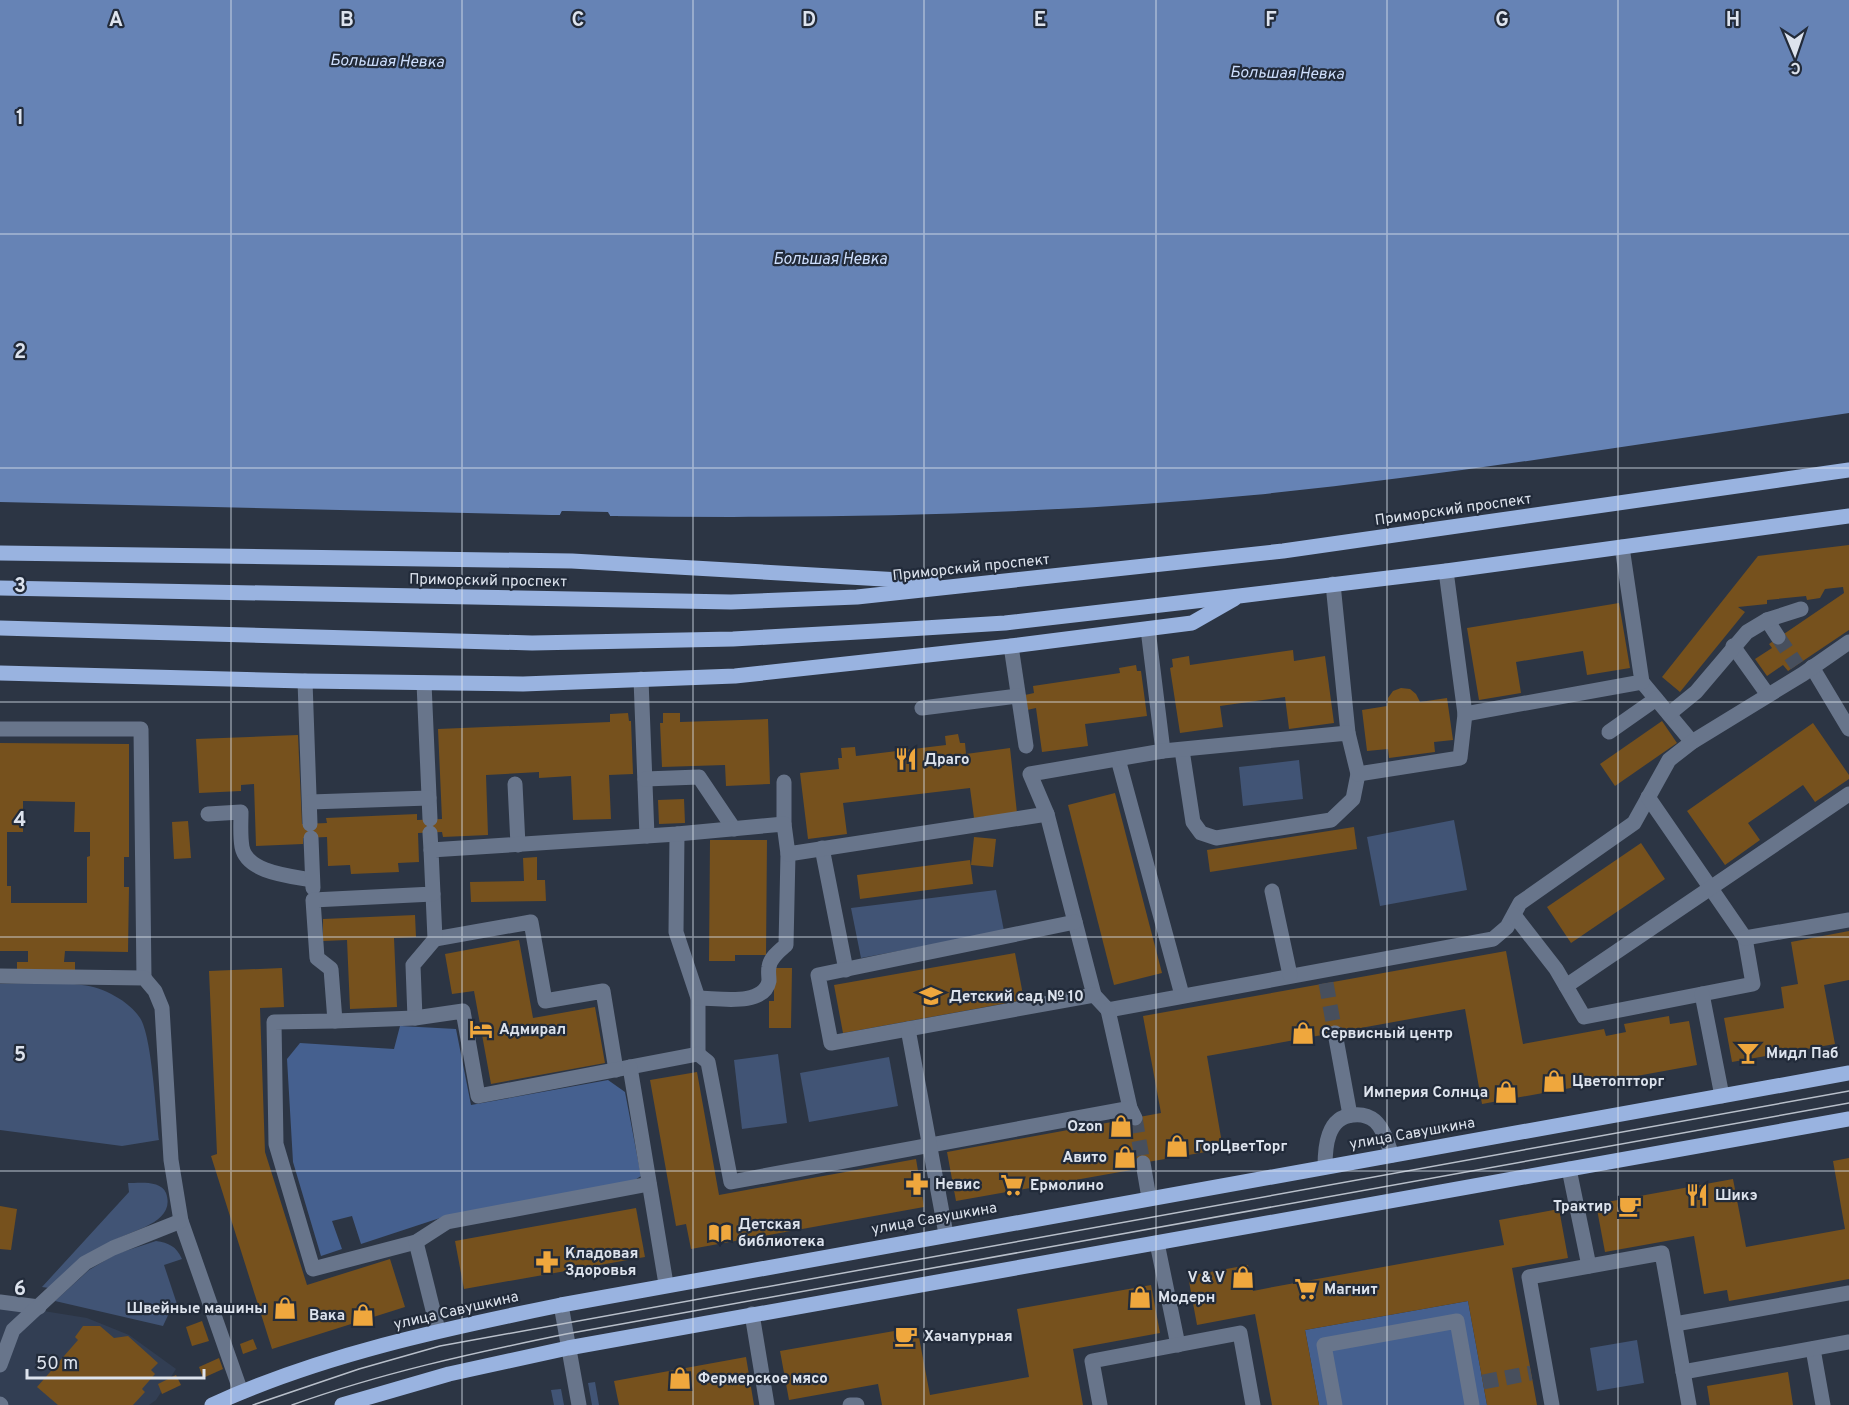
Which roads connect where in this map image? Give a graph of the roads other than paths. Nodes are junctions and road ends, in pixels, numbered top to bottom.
1 (1849, 470) edge
2 (1849, 516) edge
3 (1622, 547) junction
4 (0, 553) edge
5 (1446, 571) junction
6 (983, 584) junction
7 (1333, 584) junction
8 (0, 588) edge
9 (1239, 596) junction
10 (1801, 609) dead end
11 (1767, 620) junction
12 (0, 628) edge
13 (1148, 629) junction
14 (1778, 637) tunnel mouth
15 (1849, 642) edge
16 (1011, 646) junction
17 (1733, 646) junction
18 (1804, 669) junction
19 (0, 673) edge
20 (641, 680) junction
21 (305, 681) junction
22 (1642, 682) junction
23 (424, 683) junction
24 (1768, 695) junction
25 (1018, 696) junction
26 (1656, 699) junction
27 (922, 708) dead end
28 (1465, 714) junction
29 (1669, 714) junction
30 (0, 729) edge
31 (1849, 729) edge
32 (1608, 732) dead end
33 (1348, 733) junction
34 (1692, 742) junction
35 (1182, 750) junction
36 (1163, 751) junction
37 (1118, 759) junction
38 (1030, 774) junction
39 (1358, 774) junction
40 (645, 779) junction
41 (784, 782) dead end
42 (515, 784) dead end
43 (1849, 794) edge
44 (1648, 797) junction
45 (429, 798) junction
46 (310, 802) junction
47 (208, 814) dead end
48 (1047, 814) junction
49 (784, 824) junction
50 (734, 829) junction
51 (677, 834) junction
52 (647, 836) junction
53 (518, 845) junction
54 (822, 848) junction
55 (431, 850) junction
56 (788, 854) junction
57 (312, 880) junction
58 (1711, 888) junction
59 (1272, 891) dead end
60 (433, 894) junction
61 (313, 900) junction
62 (1514, 915) junction
63 (1849, 920) edge
64 (1075, 922) junction
65 (1745, 938) junction
66 (435, 939) junction
67 (846, 970) junction
68 (1290, 975) junction
69 (0, 976) edge
70 (144, 978) junction
71 (1566, 986) junction
72 (1702, 994) junction
73 (1094, 995) junction
74 (1182, 995) junction
75 (698, 998) junction
76 (1108, 1010) junction
77 (415, 1018) junction
78 (335, 1021) junction
79 (908, 1029) junction
80 (1335, 1033) tunnel mouth
81 (698, 1054) junction
82 (623, 1068) junction
83 (1849, 1073) edge
84 (1722, 1096) junction
85 (1350, 1115) junction
86 (1849, 1119) edge
87 (930, 1147) junction
88 (1392, 1155) junction
89 (1143, 1163) tunnel mouth
90 (1325, 1167) junction
91 (1569, 1169) junction
92 (649, 1184) junction
93 (1149, 1198) junction
94 (181, 1221) junction
95 (946, 1234) junction
96 (416, 1242) junction
97 (1157, 1243) junction
98 (1589, 1266) junction
99 (666, 1284) junction
100 (1849, 1293) edge
101 (0, 1302) edge
102 (561, 1305) junction
103 (39, 1307) junction
104 (752, 1314) junction
105 (1675, 1324) junction
106 (438, 1330) junction
107 (1849, 1342) edge
108 (1178, 1345) junction
109 (568, 1348) junction
110 (1813, 1349) junction
111 (0, 1365) edge
112 (1683, 1372) junction
113 (241, 1392) junction
114 (212, 1405) edge
115 (342, 1405) edge
116 (579, 1405) edge
117 (767, 1405) edge
118 (850, 1405) edge
119 (857, 1405) edge
120 (1100, 1405) edge
121 (1253, 1405) edge
122 (1335, 1405) edge
123 (1472, 1405) edge
124 (1552, 1405) edge
125 (1689, 1405) edge
126 (1823, 1405) edge

1 - 6 main road, Приморский проспект
2 - 3 main road
3 - 5 main road
3 - 22 street
4 - 6 main road
5 - 7 main road
5 - 28 street
6 - 8 main road, Приморский проспект
7 - 9 main road
7 - 33 street
9 - 12 main road
9 - 13 main road
10 - 11 street
11 - 14 street
11 - 17 street
13 - 16 main road
13 - 36 street
15 - 18 street
16 - 20 main road
16 - 25 street
17 - 24 street
17 - 29 street
18 - 24 street
18 - 31 street
19 - 21 main road
20 - 23 main road
20 - 40 street
21 - 23 main road
21 - 46 street
22 - 26 street
22 - 28 street
23 - 45 street
24 - 34 street
25 - 27 street
25 - 38 street
26 - 29 street
26 - 32 street
28 - 39 street
29 - 34 street
30 - 70 street
33 - 35 street
33 - 39 street
34 - 44 street
35 - 36 street
35 - 39 street
36 - 37 street
37 - 38 street
37 - 74 street
38 - 48 street
40 - 50 street
40 - 52 street
41 - 49 street
42 - 53 street
43 - 58 street
44 - 58 street
44 - 62 street
45 - 46 street
45 - 55 street
46 - 57 street
47 - 57 street
48 - 54 street
48 - 64 street
49 - 50 street
49 - 56 street
50 - 51 street
51 - 52 street
51 - 75 street
52 - 53 street
53 - 55 street
54 - 56 street
54 - 67 street
55 - 60 street
56 - 75 street
57 - 61 street
58 - 65 street
58 - 71 street
59 - 68 street
60 - 61 street
60 - 66 street
61 - 78 street
62 - 68 street
62 - 71 street
63 - 65 street
64 - 67 street
64 - 73 street
65 - 72 street
66 - 77 street
66 - 82 street
67 - 79 street
68 - 74 street
69 - 70 street
70 - 94 street
71 - 72 street
72 - 84 street
73 - 76 street
73 - 79 street
74 - 76 street
75 - 81 street
76 - 87 street
77 - 78 street
77 - 82 street
78 - 96 street
79 - 87 street
80 - 85 street
81 - 82 street
81 - 87 street
82 - 92 street
83 - 84 main road, улица Савушкина
84 - 88 main road, улица Савушкина
85 - 88 street
85 - 90 street
86 - 91 main road
87 - 95 street
88 - 90 main road, улица Савушкина
89 - 93 street
90 - 93 main road, улица Савушкина
91 - 97 main road
91 - 98 street
92 - 96 street
92 - 99 street
93 - 95 main road, улица Савушкина
94 - 103 street
94 - 113 street
95 - 99 main road, улица Савушкина
96 - 106 street
97 - 104 main road
97 - 108 street
98 - 105 street
98 - 124 street
99 - 102 main road, улица Савушкина
100 - 105 street
101 - 103 street
102 - 106 main road, улица Савушкина
102 - 109 street
103 - 111 street
104 - 109 main road
104 - 117 street
105 - 112 street
106 - 113 main road, улица Савушкина
107 - 110 street
108 - 120 street
108 - 121 street
109 - 115 main road
109 - 116 street
110 - 112 street
110 - 126 street
112 - 125 street
113 - 114 main road, улица Савушкина
118 - 119 street
122 - 123 street

